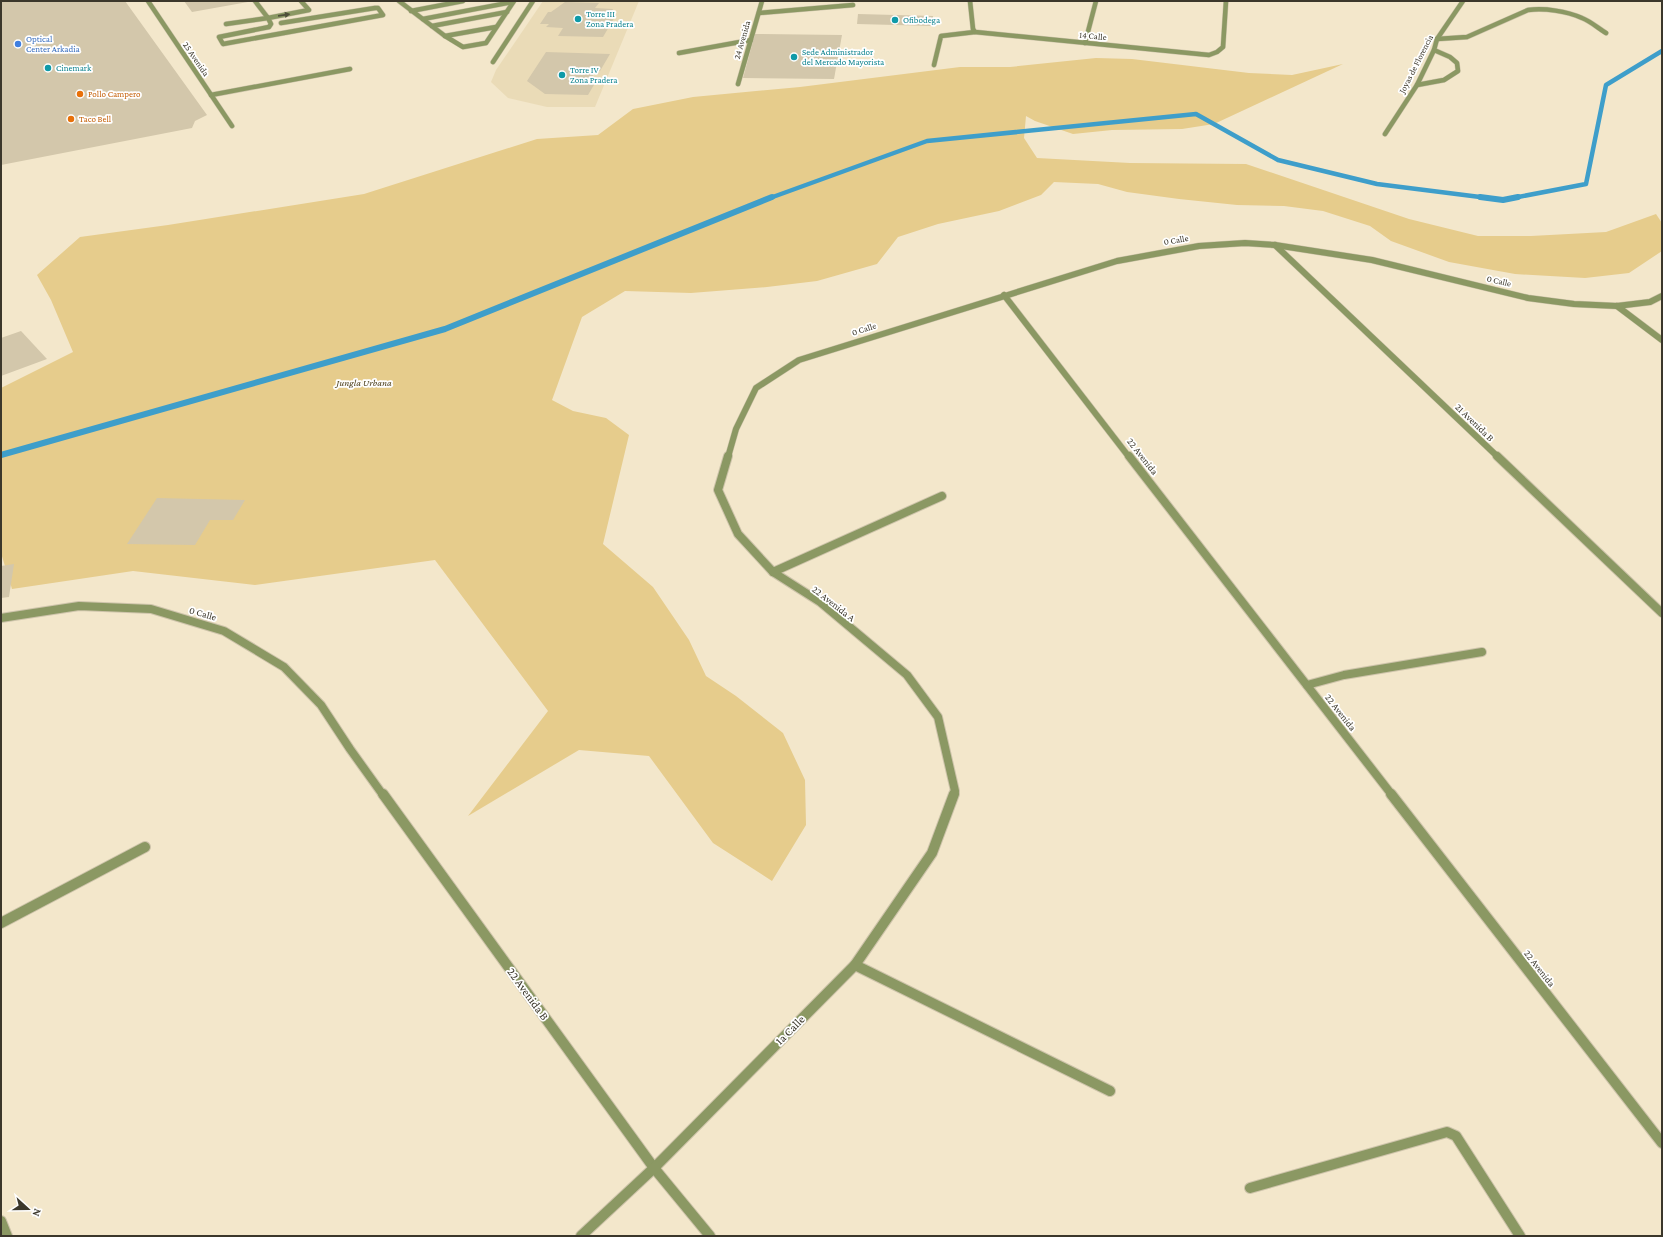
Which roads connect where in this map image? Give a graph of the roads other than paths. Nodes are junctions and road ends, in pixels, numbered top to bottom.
1 (148, 1) edge
2 (254, 1) edge
3 (301, 1) edge
4 (399, 1) edge
5 (463, 1) edge
6 (533, 1) edge
7 (762, 1) edge
8 (970, 1) edge
9 (1096, 1) edge
10 (1226, 1) edge
11 (1464, 1) edge
12 (514, 2) edge
13 (853, 5) dead end
14 (411, 11) junction
15 (507, 12) junction
16 (759, 13) junction
17 (268, 18) junction
18 (424, 19) junction
19 (281, 23) dead end
20 (226, 24) dead end
21 (432, 26) junction
22 (496, 27) junction
23 (975, 32) junction
24 (1606, 33) dead end
25 (445, 36) junction
26 (1437, 39) junction
27 (751, 40) junction
28 (1085, 43) junction
29 (1434, 50) junction
30 (679, 53) dead end
31 (493, 62) dead end
32 (934, 65) dead end
33 (350, 69) dead end
34 (738, 84) dead end
35 (1417, 85) junction
36 (211, 95) junction
37 (232, 126) dead end
38 (1385, 134) dead end
39 (1275, 245) junction
40 (1004, 295) junction
41 (1662, 296) edge
42 (1617, 306) junction
43 (1662, 340) edge
44 (736, 429) joint
45 (942, 496) dead end
46 (773, 572) junction
47 (1662, 613) edge
48 (1, 618) edge
49 (1482, 652) dead end
50 (1306, 685) junction
51 (350, 749) joint
52 (955, 791) joint
53 (145, 847) dead end
54 (1, 923) edge
55 (856, 965) junction
56 (1110, 1091) dead end
57 (1662, 1143) edge
58 (654, 1168) junction
59 (1250, 1188) dead end
60 (1, 1221) edge
61 (7, 1236) edge
62 (581, 1236) edge
63 (710, 1236) edge
64 (1520, 1236) edge

1 - 36 street, 25 Avenida
2 - 17 street
17 -> 3 street
4 - 14 street
5 - 14 street
6 - 31 street
7 - 16 street, 24 Avenida
8 - 23 street
9 - 28 street
10 - 28 street, 14 Calle
11 - 26 street, Joyas de Florencia
12 - 15 street
12 - 18 street
13 - 16 street
14 - 18 street
15 - 21 street
15 - 22 street
16 - 27 street, 24 Avenida
17 - 19 street
17 - 20 street
18 - 21 street
21 - 25 street
22 - 25 street
22 - 25 street
23 - 28 street, 14 Calle
23 - 32 street, 14 Calle
24 - 26 street
26 - 29 street, Joyas de Florencia
27 - 30 street
27 - 34 street, 24 Avenida
29 - 35 street, Joyas de Florencia
29 - 35 street
33 - 36 street
35 - 38 street, Joyas de Florencia
36 - 37 street, 25 Avenida
39 - 40 street, 0 Calle
39 - 42 street, 0 Calle
39 - 47 street, 21 Avenida B
40 - 44 street, 0 Calle
40 - 50 street, 22 Avenida
41 - 42 street, 0 Calle
42 - 43 street
44 - 46 street, 22 Avenida A
45 - 46 street
46 - 52 street, 22 Avenida A
48 - 51 street, 0 Calle
49 - 50 street
50 - 57 street, 22 Avenida
51 - 58 street, 22 Avenida B
52 - 55 street, 1a Calle
53 - 54 street
55 - 56 street
55 - 58 street, 1a Calle
58 - 62 street, 1a Calle
58 - 63 street, 22 Avenida B
59 - 64 street
60 - 61 street

